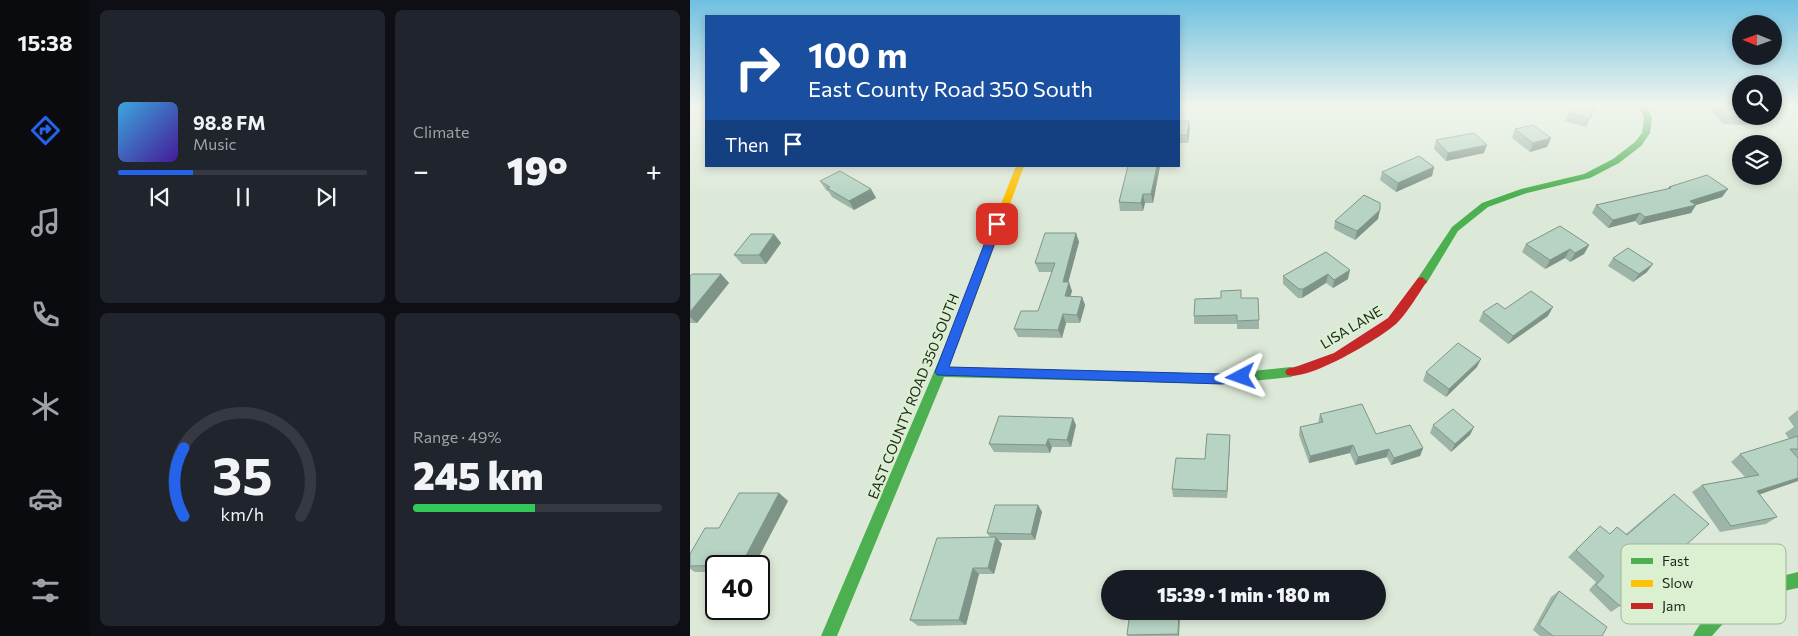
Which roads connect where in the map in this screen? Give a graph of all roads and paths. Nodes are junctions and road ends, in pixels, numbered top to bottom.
1 (1644, 136) edge
2 (1020, 167) edge
3 (941, 372) junction
4 (1713, 624) edge
5 (830, 636) edge
6 (1701, 636) edge

1 - 3 street, LISA LANE
2 - 3 street, EAST COUNTY ROAD 350 SOUTH
3 - 5 street, EAST COUNTY ROAD 350 SOUTH
4 - 6 street

